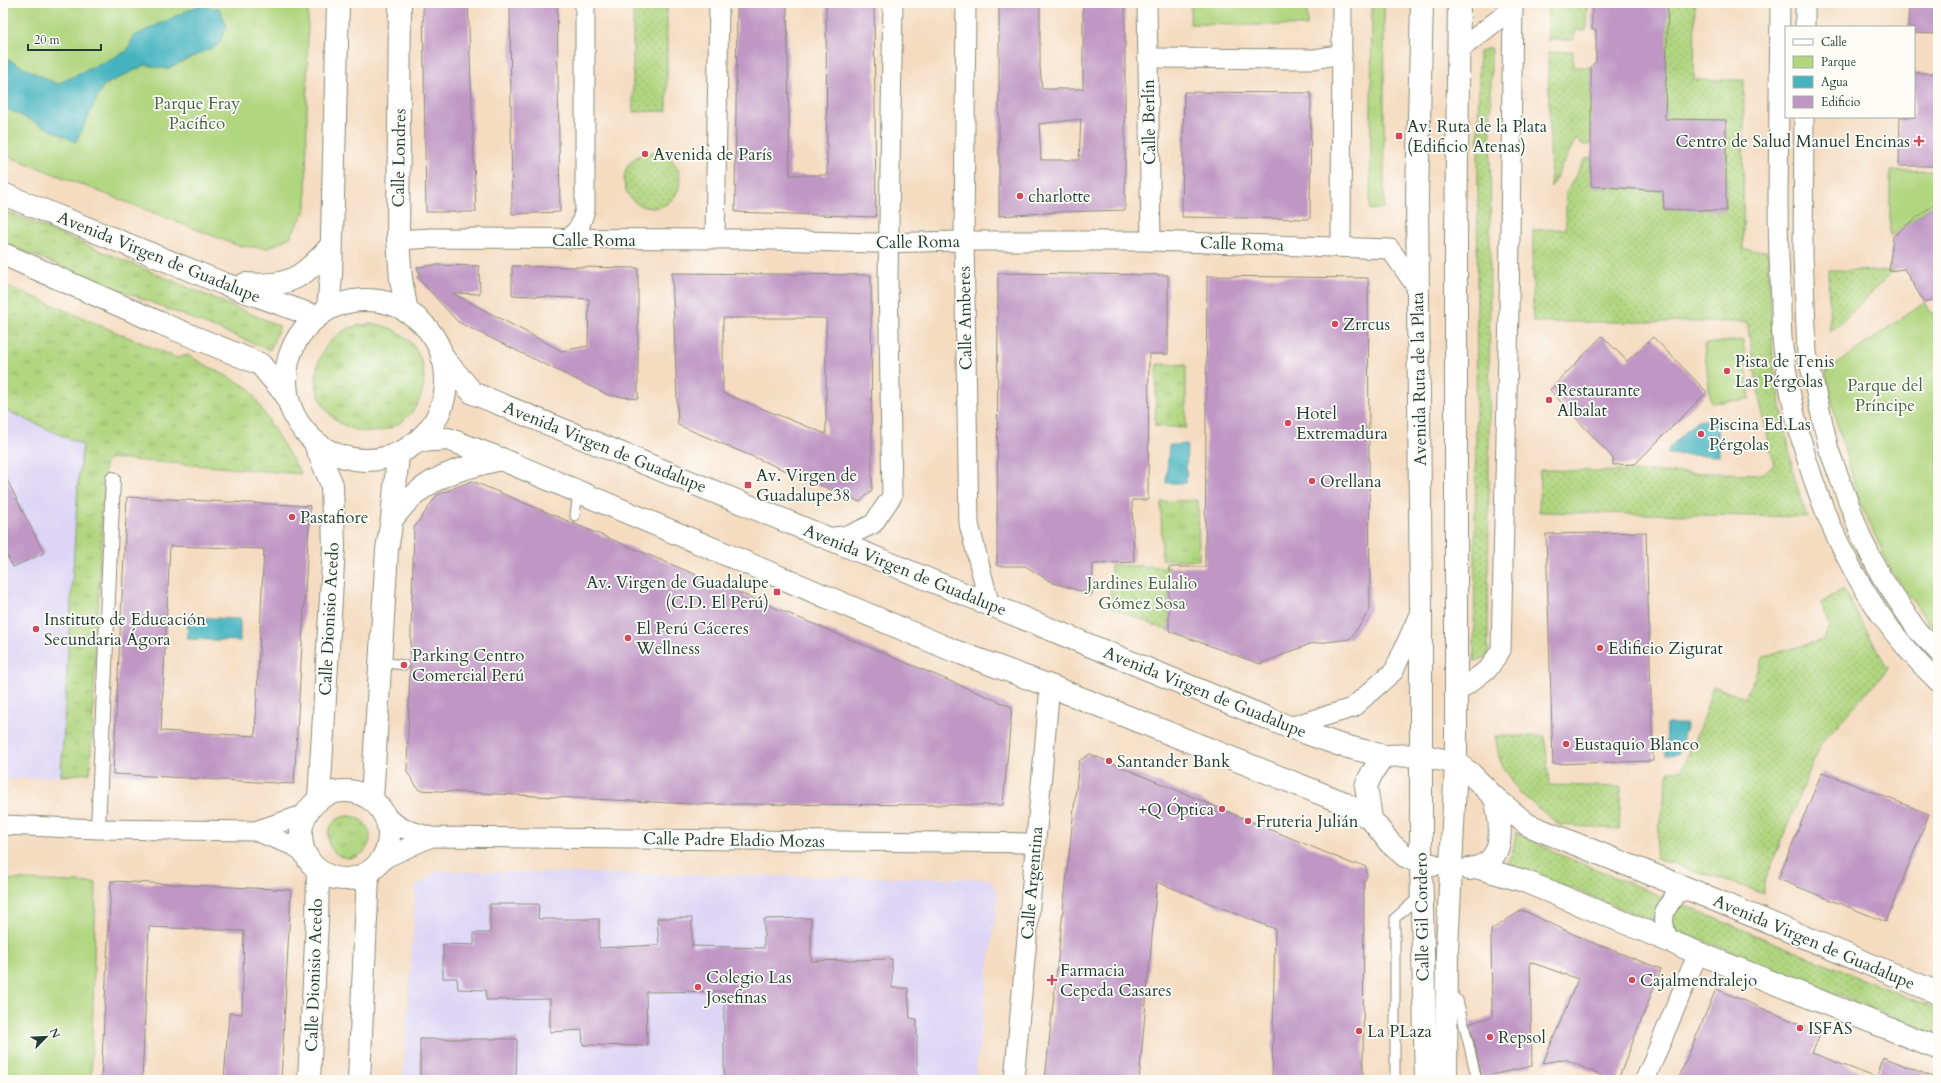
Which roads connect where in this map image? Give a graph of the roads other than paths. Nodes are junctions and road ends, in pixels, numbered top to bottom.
1 (338, 3) edge
2 (400, 3) edge
3 (585, 3) edge
4 (719, 3) edge
5 (892, 3) edge
6 (966, 3) edge
7 (1147, 3) edge
8 (1342, 3) edge
9 (1422, 3) edge
10 (1459, 3) edge
11 (1780, 3) edge
12 (1805, 3) edge
13 (1513, 5) edge
14 (1805, 26) edge
15 (1458, 51) junction
16 (1342, 54) junction
17 (1148, 58) junction
18 (1804, 118) edge
19 (3, 194) edge
20 (569, 239) junction
21 (715, 239) junction
22 (398, 240) junction
23 (964, 241) junction
24 (1151, 241) junction
25 (889, 243) junction
26 (331, 246) junction
27 (1341, 246) junction
28 (3, 254) edge
29 (222, 283) junction
30 (1418, 289) junction
31 (407, 312) junction
32 (322, 313) junction
33 (442, 357) junction
34 (287, 396) junction
35 (314, 441) junction
36 (419, 441) junction
37 (398, 454) junction
38 (501, 458) junction
39 (113, 479) dead end
40 (578, 492) junction
41 (575, 516) dead end
42 (392, 519) junction
43 (827, 538) junction
44 (990, 606) junction
45 (1422, 608) junction
46 (1938, 652) edge
47 (380, 662) junction
48 (404, 665) dead end
49 (1938, 682) edge
50 (1050, 686) junction
51 (1455, 694) junction
52 (1289, 727) junction
53 (1421, 755) junction
54 (1384, 756) junction
55 (1456, 763) junction
56 (1495, 798) junction
57 (372, 800) junction
58 (312, 807) junction
59 (386, 817) junction
60 (1371, 819) junction
61 (3, 825) edge
62 (98, 829) junction
63 (255, 831) junction
64 (431, 837) junction
65 (1036, 843) junction
66 (304, 853) junction
67 (383, 859) junction
68 (1421, 863) junction
69 (1479, 868) junction
70 (1452, 869) junction
71 (318, 870) junction
72 (368, 874) junction
73 (1691, 890) junction
74 (1422, 894) junction
75 (1669, 941) junction
76 (1698, 953) junction
77 (1446, 993) junction
78 (1938, 993) edge
79 (1938, 1048) edge
80 (309, 1080) edge
81 (359, 1080) edge
82 (1014, 1080) edge
83 (1395, 1080) edge
84 (1426, 1080) edge
85 (1446, 1080) edge
86 (1477, 1080) edge
87 (1645, 1080) edge

1 - 26 main road
2 - 22 main road, Calle Londres
3 - 20 street
4 - 21 street
5 - 25 street
6 - 23 street, Calle Amberes
7 - 17 street, Calle Berlín
8 - 16 street
9 - 30 main road, Avenida Ruta de la Plata
10 - 15 main road, Avenida Ruta de la Plata
11 - 49 street
12 - 14 street
13 - 15 street
13 - 51 street
15 - 51 main road, Avenida Ruta de la Plata
16 - 17 street
16 - 27 street
17 - 24 street, Calle Berlín
18 - 46 street
19 - 29 main road, Avenida Virgen de Guadalupe
20 - 21 street, Calle Roma
20 - 22 street, Calle Roma
21 - 25 street, Calle Roma
22 - 31 main road, Calle Londres
23 - 24 street, Calle Roma
23 - 25 street, Calle Roma
23 - 44 street, Calle Amberes
24 - 27 street, Calle Roma
25 - 43 street
26 - 29 main road
26 - 32 main road
27 - 30 street, Calle Roma
28 - 34 main road
29 - 32 main road, Avenida Virgen de Guadalupe
30 - 45 main road, Avenida Ruta de la Plata
31 - 32 main road
31 - 33 main road
32 - 34 main road
33 - 36 main road
33 - 43 main road, Avenida Virgen de Guadalupe
34 - 35 main road
35 - 37 main road
35 - 58 main road, Calle Dionisio Acedo
36 - 37 main road
36 - 38 main road
37 - 42 main road
38 - 40 main road
38 - 42 main road
39 - 62 street
40 - 41 lane
40 - 50 main road
42 - 47 main road
43 - 44 main road, Avenida Virgen de Guadalupe
44 - 52 main road, Avenida Virgen de Guadalupe
45 - 52 street
45 - 53 main road, Avenida Ruta de la Plata
47 - 48 lane
47 - 57 main road
50 - 60 main road
50 - 65 street, Calle Argentina
51 - 55 main road, Avenida Ruta de la Plata
52 - 54 main road, Avenida Virgen de Guadalupe
53 - 54 main road, Avenida Virgen de Guadalupe
53 - 55 main road, Avenida Virgen de Guadalupe
53 - 68 main road, Calle Gil Cordero
54 - 60 main road
55 - 56 main road, Avenida Virgen de Guadalupe
55 - 70 main road, Calle Gil Cordero
56 - 69 main road
56 - 73 main road, Avenida Virgen de Guadalupe
57 - 58 main road
57 - 59 main road
58 - 63 street
58 - 66 main road
59 - 64 street, Calle Padre Eladio Mozas
59 - 67 main road
60 - 68 main road
61 - 62 street
62 - 63 street
63 - 66 street
64 - 65 street, Calle Padre Eladio Mozas
64 - 67 street, Calle Padre Eladio Mozas
65 - 82 street, Calle Argentina
66 - 71 main road
67 - 72 main road
68 - 70 main road
68 - 74 main road, Calle Gil Cordero
69 - 70 main road
69 - 75 main road
70 - 77 main road, Calle Gil Cordero
71 - 72 main road
71 - 80 main road, Calle Dionisio Acedo
72 - 81 main road
73 - 75 street, Avenida Virgen de Guadalupe
73 - 78 main road, Avenida Virgen de Guadalupe
74 - 83 lane
74 - 84 main road, Calle Gil Cordero
75 - 76 main road
76 - 79 main road
76 - 87 street
77 - 85 main road, Calle Gil Cordero
77 - 86 lane

